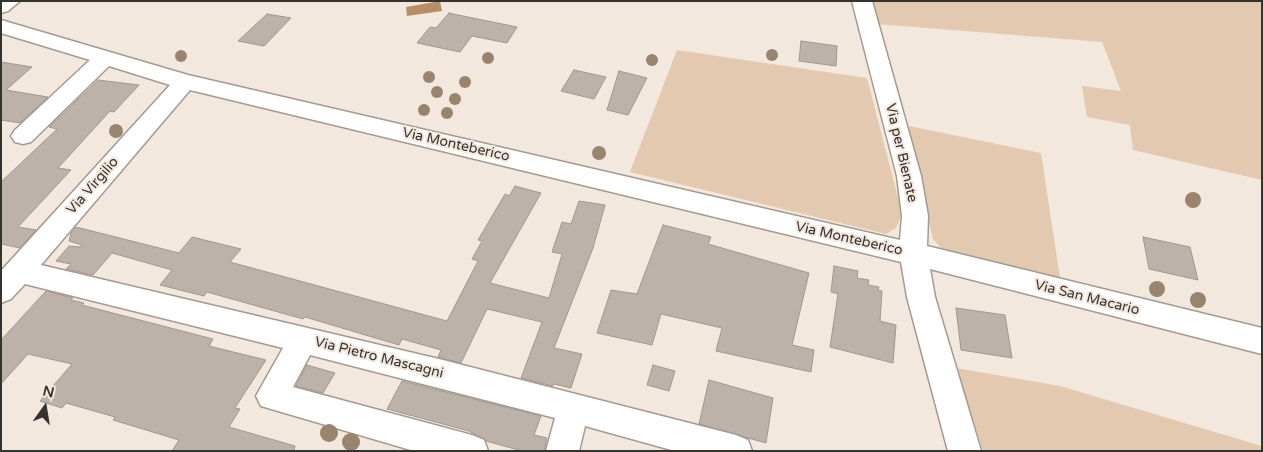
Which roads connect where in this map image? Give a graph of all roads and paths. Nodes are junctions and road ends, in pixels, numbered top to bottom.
1 (10, 1) edge
2 (858, 2) edge
3 (1, 7) edge
4 (6, 33) edge
5 (105, 58) junction
6 (185, 82) junction
7 (23, 136) dead end
8 (913, 254) junction
9 (10, 281) edge
10 (303, 340) junction
11 (1262, 341) edge
12 (574, 408) junction
13 (659, 441) edge
14 (472, 451) edge
15 (562, 451) edge
16 (736, 451) edge
17 (966, 451) edge

1 - 3 street
2 - 8 street, Via per Bienate
4 - 5 street, Via Monteberico
5 - 6 street, Via Monteberico
5 - 7 street
6 - 8 street, Via Monteberico
6 - 9 street, Via Virgilio
8 - 11 street, Via San Macario
8 - 17 street, Via per Bienate
9 - 10 street, Via Pietro Mascagni
10 - 12 street, Via Pietro Mascagni
10 - 14 street
12 - 13 street, Via Pietro Mascagni
12 - 15 street
13 - 16 street, Via Pietro Mascagni

